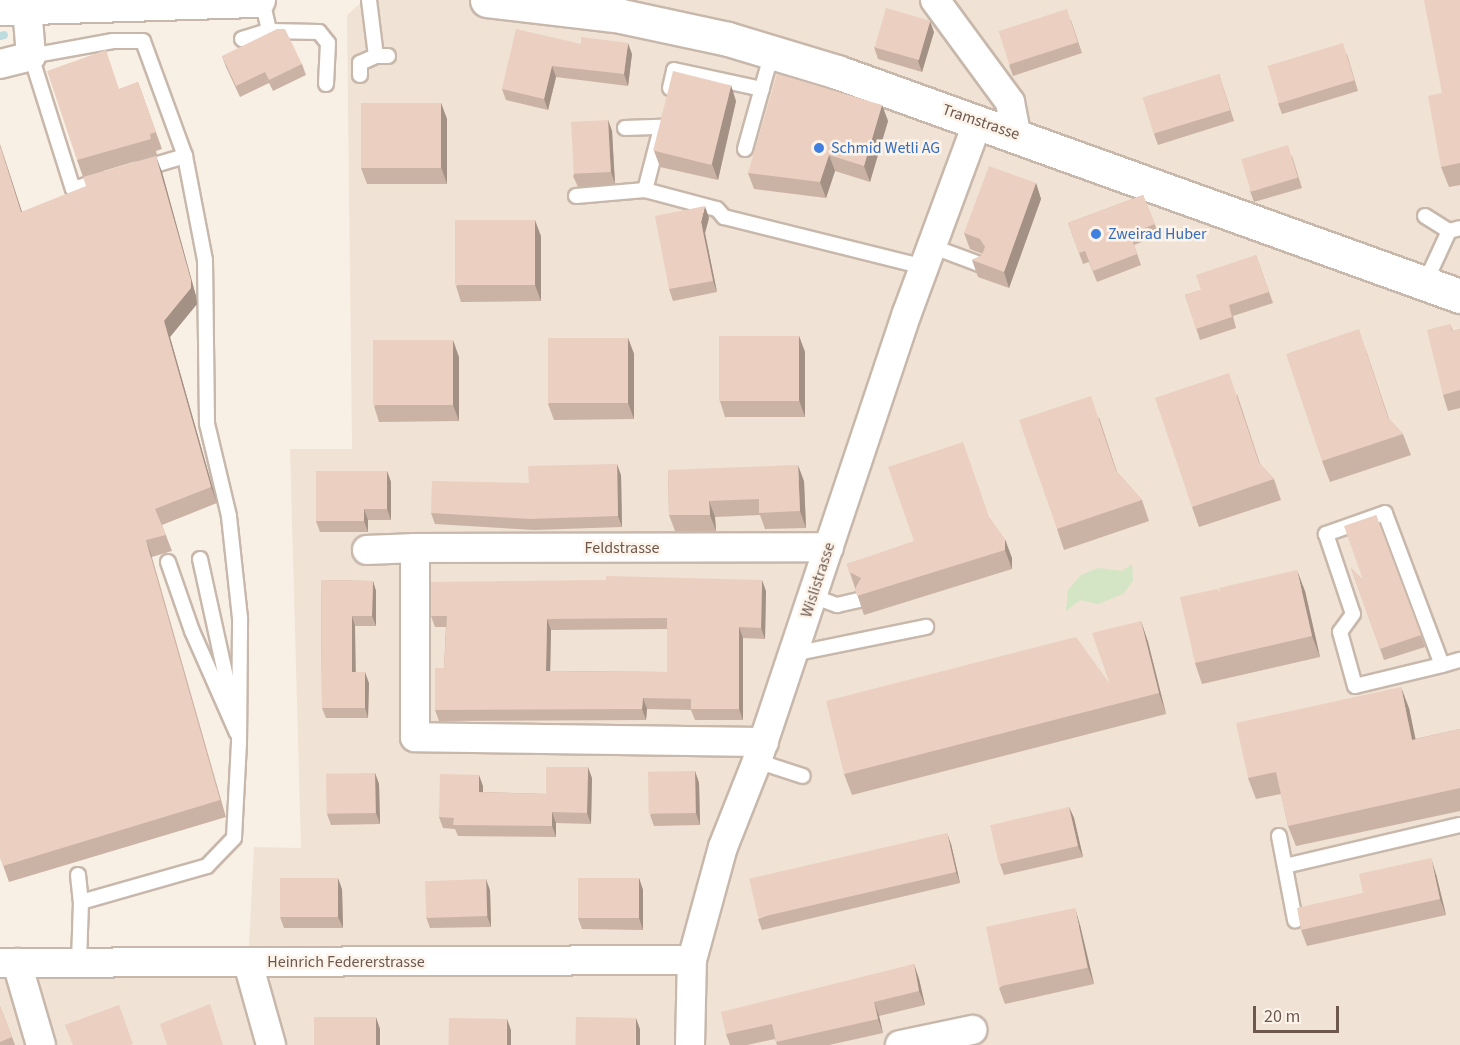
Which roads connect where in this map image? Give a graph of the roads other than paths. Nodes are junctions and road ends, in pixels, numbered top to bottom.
1 (258, 0) edge
2 (262, 0) edge
3 (369, 0) edge
4 (487, 0) edge
5 (935, 0) edge
6 (13, 7) edge
7 (269, 31) junction
8 (242, 39) dead end
9 (772, 52) junction
10 (31, 56) junction
11 (0, 64) edge
12 (360, 75) dead end
13 (326, 84) dead end
14 (762, 89) junction
15 (663, 115) junction
16 (978, 121) junction
17 (625, 128) dead end
18 (1016, 134) junction
19 (746, 149) dead end
20 (184, 156) junction
21 (645, 190) junction
22 (576, 196) dead end
23 (1425, 216) dead end
24 (1454, 230) edge
25 (928, 256) junction
26 (982, 265) edge
27 (1425, 283) junction
28 (1460, 296) edge
29 (829, 547) junction
30 (415, 548) junction
31 (366, 550) dead end
32 (200, 559) dead end
33 (168, 562) dead end
34 (812, 596) junction
35 (859, 600) edge
36 (926, 627) dead end
37 (793, 654) junction
38 (1460, 660) edge
39 (1442, 665) junction
40 (239, 738) junction
41 (760, 751) junction
42 (803, 776) dead end
43 (1460, 825) edge
44 (1279, 836) dead end
45 (1285, 866) junction
46 (78, 875) dead end
47 (81, 902) junction
48 (1295, 920) edge
49 (692, 960) junction
50 (80, 962) junction
51 (8, 963) edge
52 (248, 963) junction
53 (972, 1029) dead end
54 (41, 1045) edge
55 (271, 1045) edge
56 (690, 1045) edge
57 (900, 1045) edge

1 - 6 main road
2 - 7 lane
3 - 12 lane
4 - 9 main road, Tramstrasse
5 - 18 street
6 - 10 street
7 - 8 lane
7 - 13 lane
9 - 14 lane
9 - 16 main road, Tramstrasse
10 - 11 street
10 - 20 lane
10 - 20 lane
14 - 15 lane
14 - 19 lane
15 - 17 lane
15 - 21 lane
16 - 18 main road, Tramstrasse
16 - 25 street, Wislistrasse
18 - 27 main road, Tramstrasse
20 - 40 lane
21 - 22 lane
21 - 25 lane
23 - 24 lane
24 - 27 lane
25 - 26 lane
25 - 29 street, Wislistrasse
27 - 28 main road, Tramstrasse
29 - 30 street, Feldstrasse
29 - 34 street, Wislistrasse
30 - 31 street, Feldstrasse
30 - 41 street
32 - 40 lane
33 - 40 lane
34 - 35 lane
34 - 37 street, Wislistrasse
36 - 37 lane
37 - 41 street, Wislistrasse
38 - 39 lane
39 - 39 lane
40 - 47 lane
41 - 42 lane
41 - 49 street, Wislistrasse
43 - 45 lane
44 - 45 lane
45 - 48 lane
46 - 47 lane
47 - 50 lane
49 - 52 street, Heinrich Federerstrasse
49 - 56 street, Wislistrasse
50 - 51 street, Heinrich Federerstrasse
50 - 52 street, Heinrich Federerstrasse
51 - 54 street
52 - 55 street
53 - 57 street

